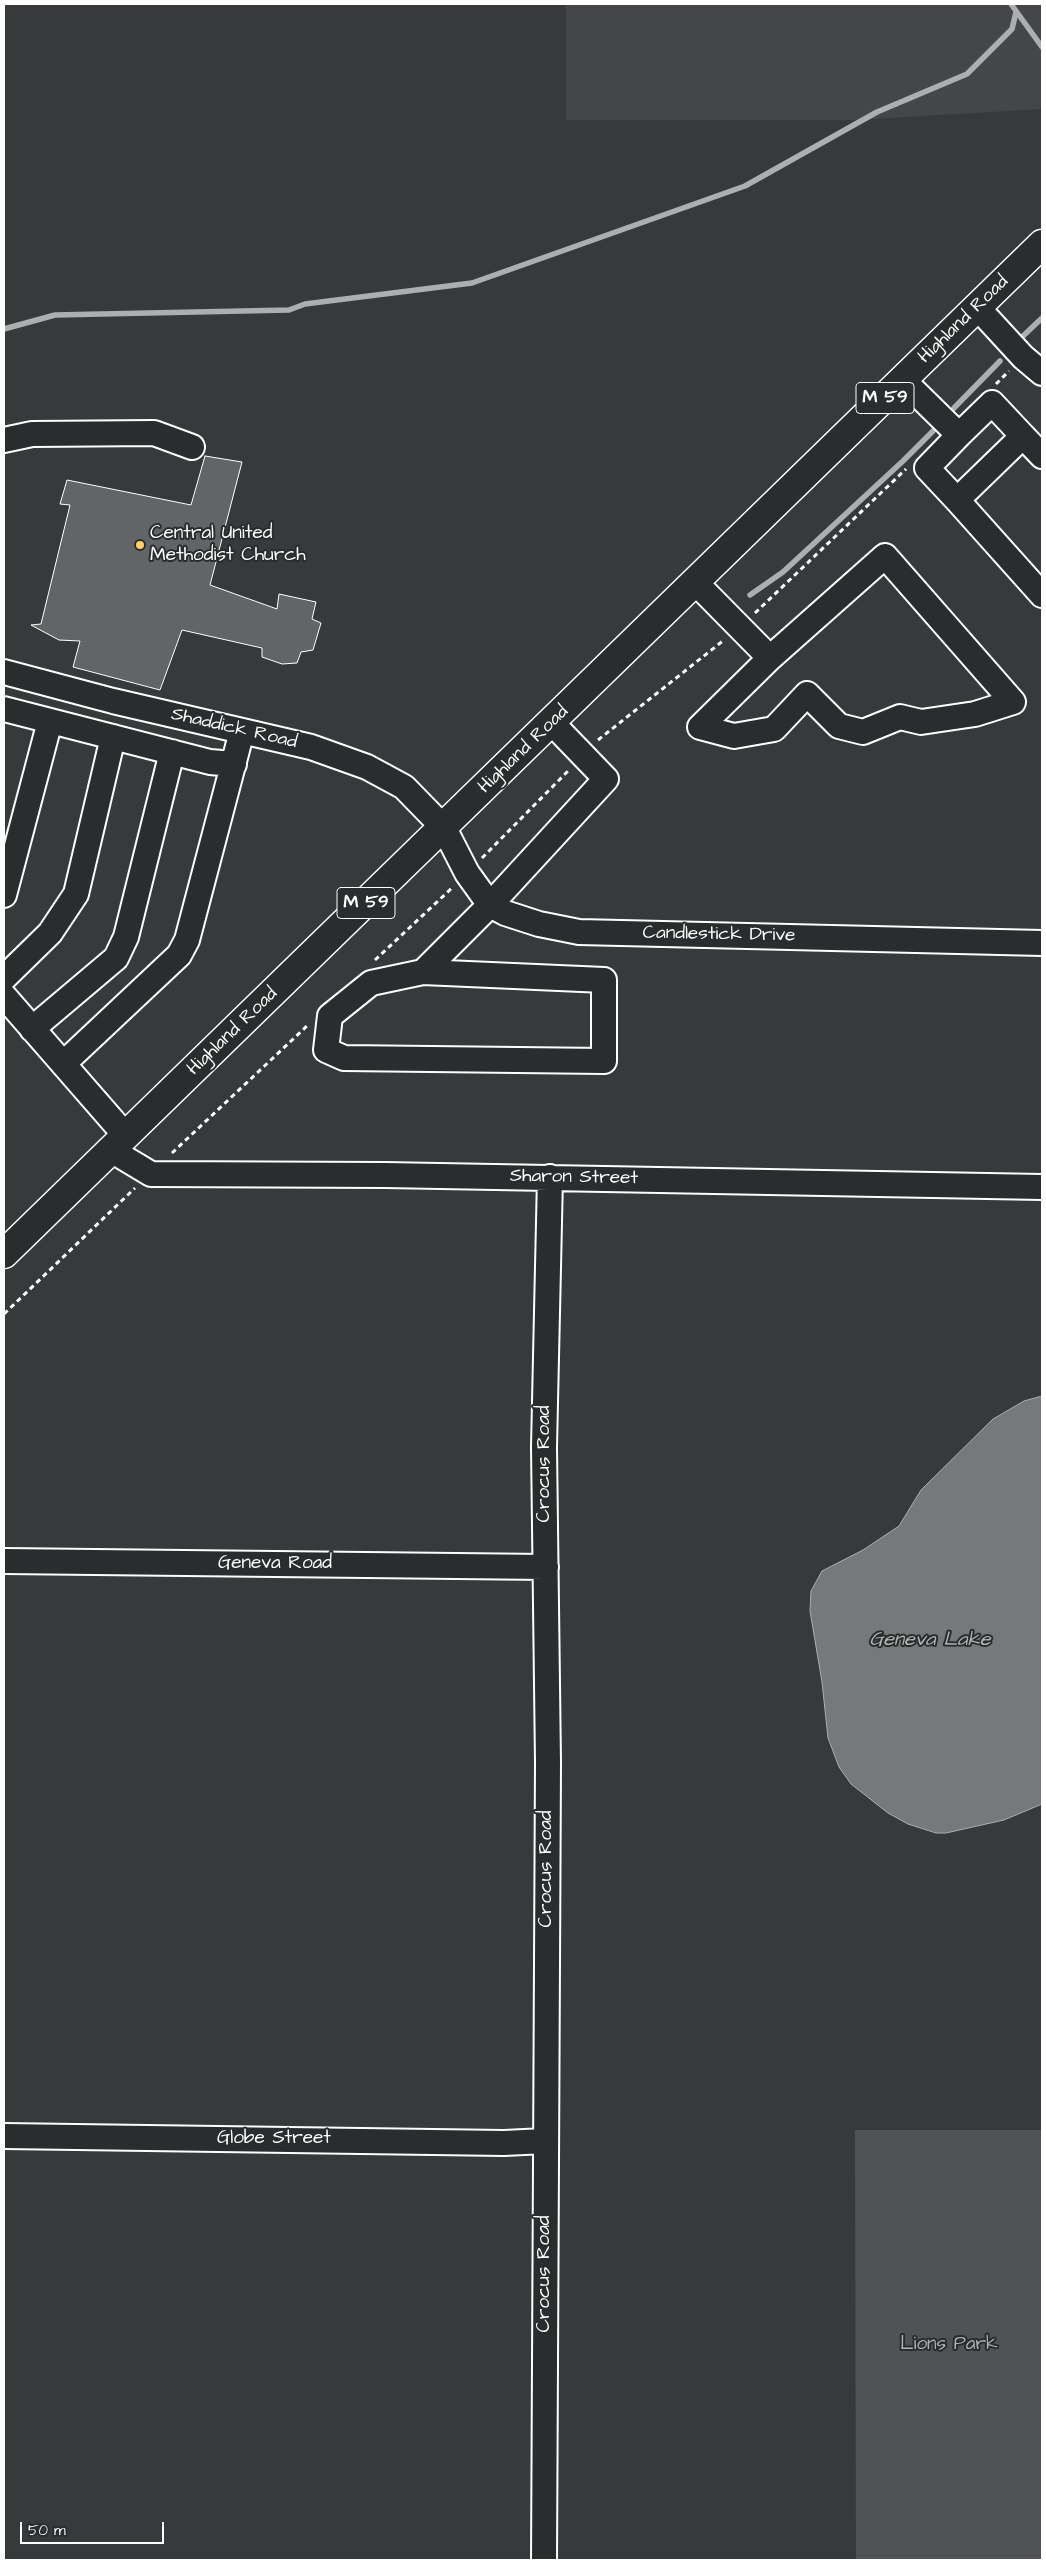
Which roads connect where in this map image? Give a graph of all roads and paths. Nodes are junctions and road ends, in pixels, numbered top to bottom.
1 (1042, 244) edge
2 (978, 307) junction
3 (1023, 357) junction
4 (1042, 373) edge
5 (903, 380) junction
6 (990, 389) dead end
7 (959, 435) junction
8 (1023, 436) junction
9 (4, 440) edge
10 (192, 447) dead end
11 (1042, 456) edge
12 (908, 468) dead end
13 (957, 500) junction
14 (696, 583) junction
15 (1042, 595) edge
16 (740, 627) junction
17 (770, 658) junction
18 (4, 672) edge
19 (4, 709) edge
20 (50, 721) junction
21 (552, 723) junction
22 (242, 731) junction
23 (113, 737) junction
24 (172, 752) junction
25 (582, 756) junction
26 (234, 764) junction
27 (444, 828) junction
28 (467, 873) junction
29 (4, 895) edge
30 (490, 905) junction
31 (1042, 943) edge
32 (373, 962) dead end
33 (423, 972) junction
34 (4, 978) edge
35 (4, 996) edge
36 (309, 1024) dead end
37 (32, 1029) junction
38 (63, 1064) junction
39 (119, 1143) junction
40 (150, 1174) junction
41 (550, 1177) junction
42 (1042, 1186) edge
43 (4, 1254) edge
44 (4, 1314) edge
45 (4, 1561) edge
46 (546, 1567) junction
47 (4, 2136) edge
48 (545, 2141) junction
49 (544, 2560) edge

1 - 2 highway, Highland Road / M 59
2 - 3 street
2 - 5 highway, Highland Road / M 59
3 - 4 street
3 - 6 path
5 - 7 street
5 - 14 highway, Highland Road / M 59
7 - 8 street
7 - 13 street
8 - 11 street
8 - 13 street
9 - 10 street
12 - 16 path
13 - 15 street
14 - 16 street
14 - 21 highway, Highland Road / M 59
16 - 17 street
16 - 25 path
17 - 17 street
18 - 22 street, Shaddick Road
19 - 20 street
20 - 23 street
20 - 29 street
21 - 25 street
21 - 27 highway, Highland Road / M 59
22 - 26 street
22 - 27 street, Shaddick Road
23 - 24 street
23 - 34 street
24 - 26 street
24 - 37 street
25 - 28 path
25 - 30 street
26 - 38 street
27 - 28 street, Candlestick Drive
27 - 39 highway, Highland Road / M 59
28 - 30 street, Candlestick Drive
28 - 32 path
30 - 31 street, Candlestick Drive
30 - 33 street
33 - 33 street
35 - 37 street
36 - 40 path
37 - 38 street
38 - 39 street
39 - 40 street
39 - 43 highway, Highland Road / M 59
40 - 41 street, Sharon Street
40 - 44 path
41 - 42 street, Sharon Street
41 - 46 street, Crocus Road
45 - 46 street, Geneva Road
46 - 48 street, Crocus Road
47 - 48 street, Globe Street
48 - 49 street, Crocus Road

